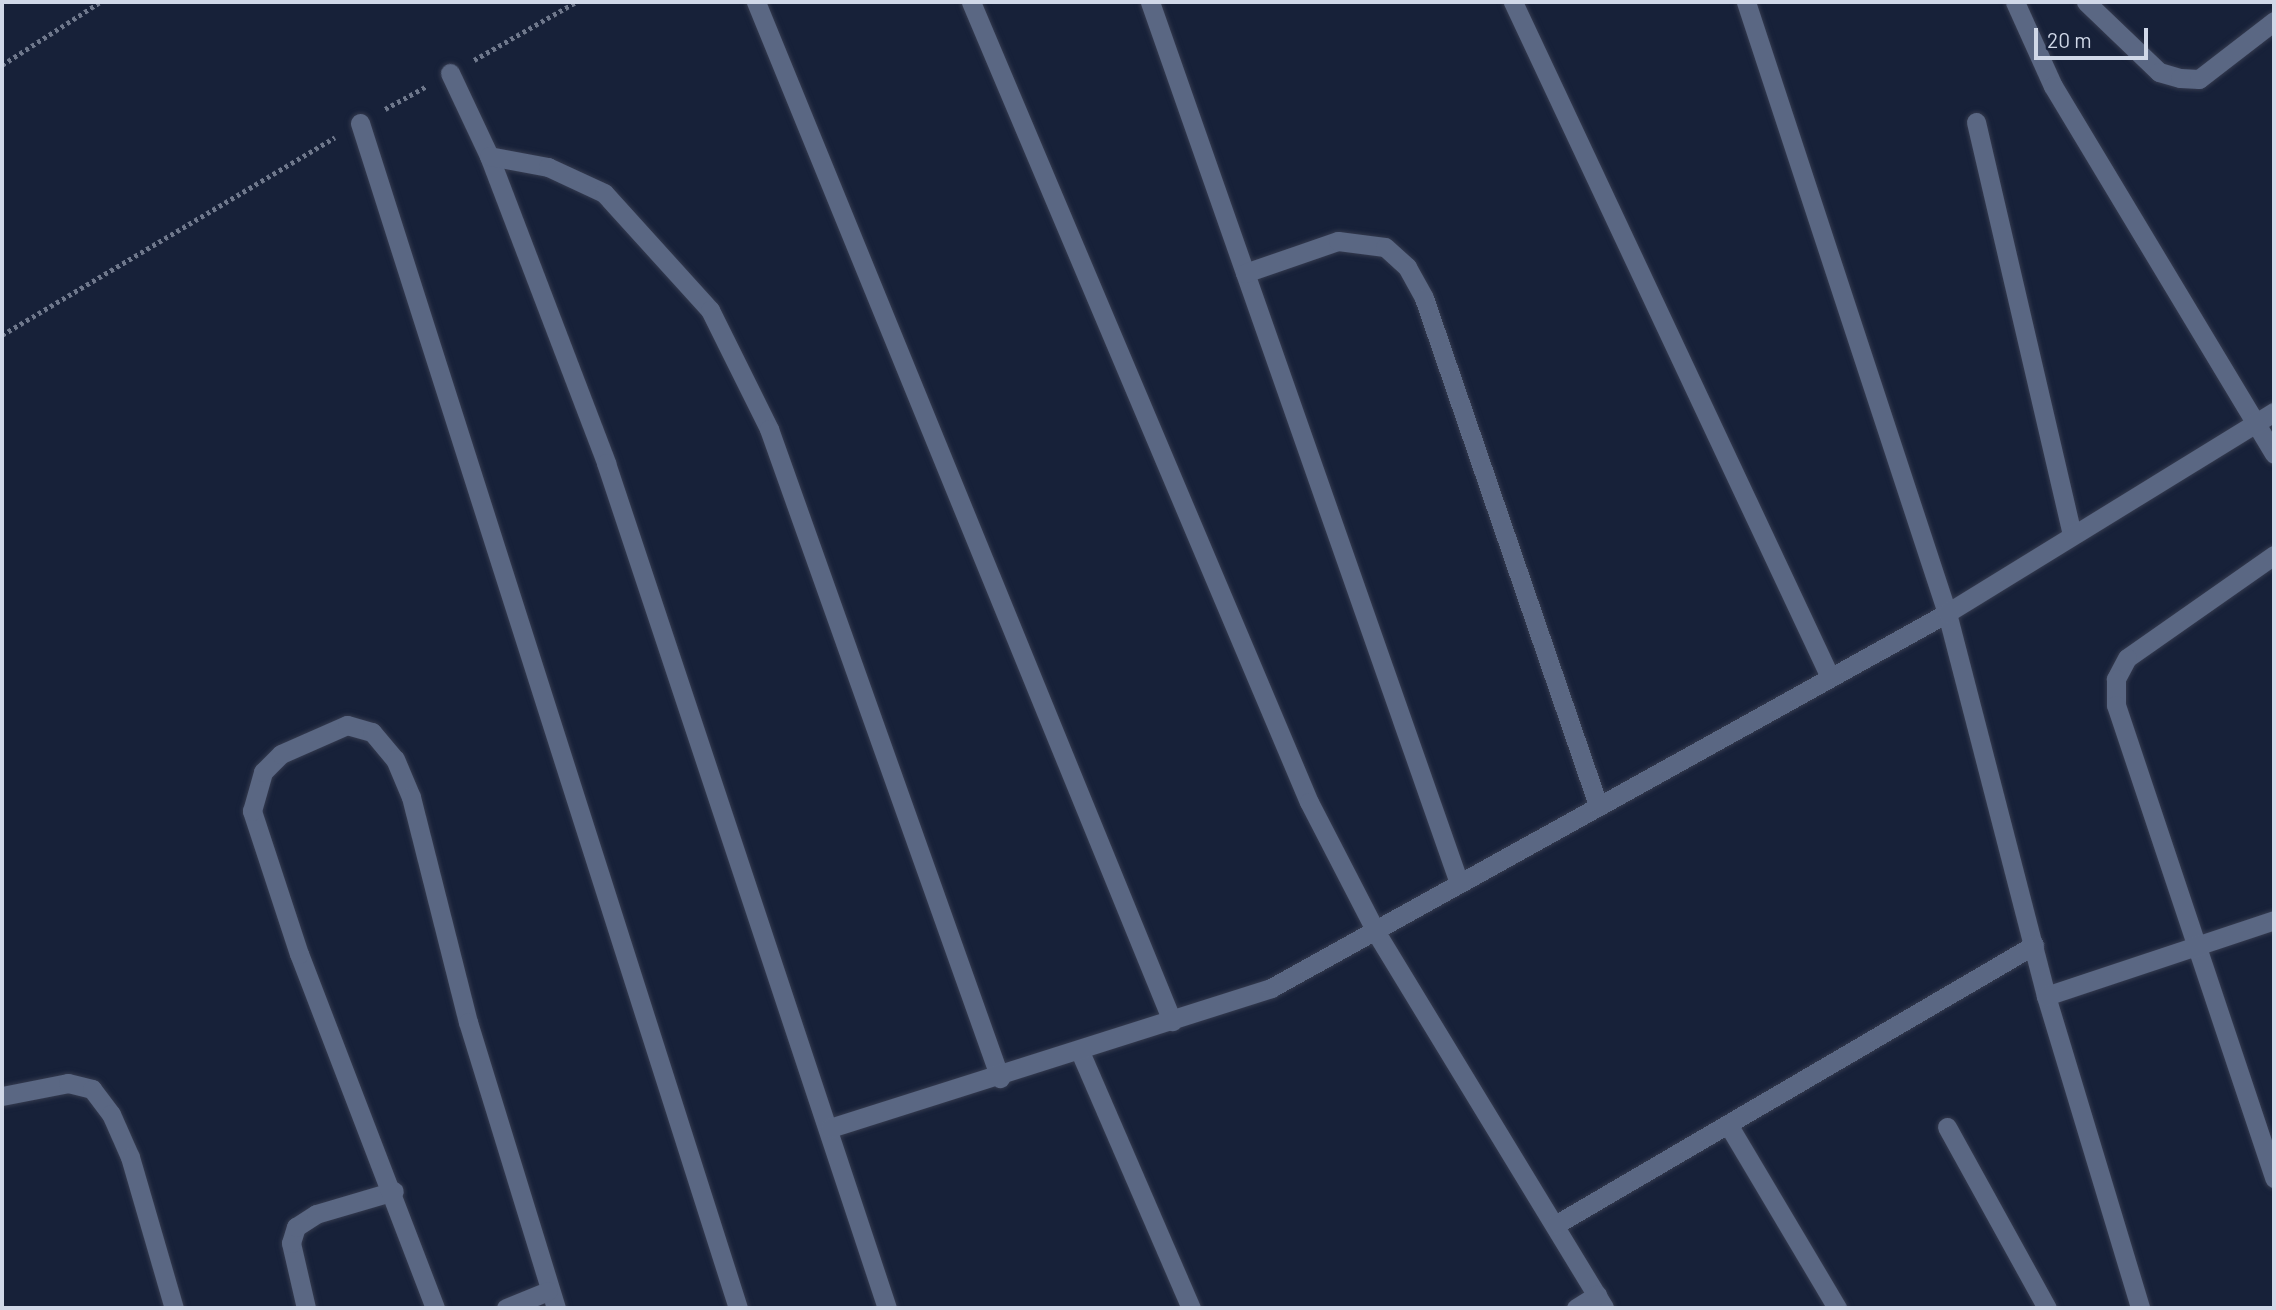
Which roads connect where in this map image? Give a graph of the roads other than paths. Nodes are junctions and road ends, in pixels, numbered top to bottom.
1 (756, 2) edge
2 (971, 2) edge
3 (1150, 2) edge
4 (1513, 2) edge
5 (1746, 2) edge
6 (2015, 2) edge
7 (2086, 2) edge
8 (2274, 21) edge
9 (450, 74) road end
10 (1976, 122) dead end
11 (360, 123) road end
12 (489, 156) junction
13 (1245, 273) junction
14 (2274, 412) edge
15 (2256, 423) junction
16 (2274, 454) edge
17 (2072, 534) junction
18 (2274, 555) edge
19 (1947, 613) junction
20 (1829, 675) junction
21 (1598, 805) junction
22 (1458, 883) junction
23 (2274, 920) edge
24 (1377, 934) junction
25 (2034, 945) junction
26 (2193, 945) junction
27 (2046, 996) junction
28 (1172, 1021) junction
29 (1080, 1054) junction
30 (1000, 1078) junction
31 (2, 1096) edge
32 (1729, 1126) junction
33 (1947, 1127) dead end
34 (830, 1128) junction
35 (2274, 1178) edge
36 (394, 1191) junction
37 (1555, 1225) junction
38 (552, 1299) edge
39 (1601, 1302) edge
40 (174, 1308) edge
41 (306, 1308) edge
42 (435, 1308) edge
43 (506, 1308) edge
44 (738, 1308) edge
45 (887, 1308) edge
46 (1191, 1308) edge
47 (1576, 1308) edge
48 (1837, 1308) edge
49 (2047, 1308) edge
50 (2140, 1308) edge

1 - 28 street
2 - 24 street
3 - 13 street
4 - 20 street
5 - 19 street
6 - 15 street
7 - 8 street
9 - 12 street
10 - 17 street
11 - 44 street
12 - 30 street
12 - 34 street
13 - 21 street
13 - 22 street
14 - 15 street
15 - 16 street
15 - 17 street
17 - 19 street
18 - 26 street
19 - 20 street
19 - 25 street
20 - 21 street
21 - 22 street
22 - 24 street
23 - 26 street
24 - 28 street
24 - 37 street
25 - 27 street
25 - 32 street
26 - 27 street
26 - 35 street
27 - 50 street
28 - 29 street
29 - 30 street
29 - 46 street
30 - 34 street
31 - 40 street
32 - 37 street
32 - 48 street
33 - 49 street
34 - 45 street
36 - 38 street
36 - 41 street
36 - 42 street
37 - 39 street
38 - 43 street
39 - 47 street

